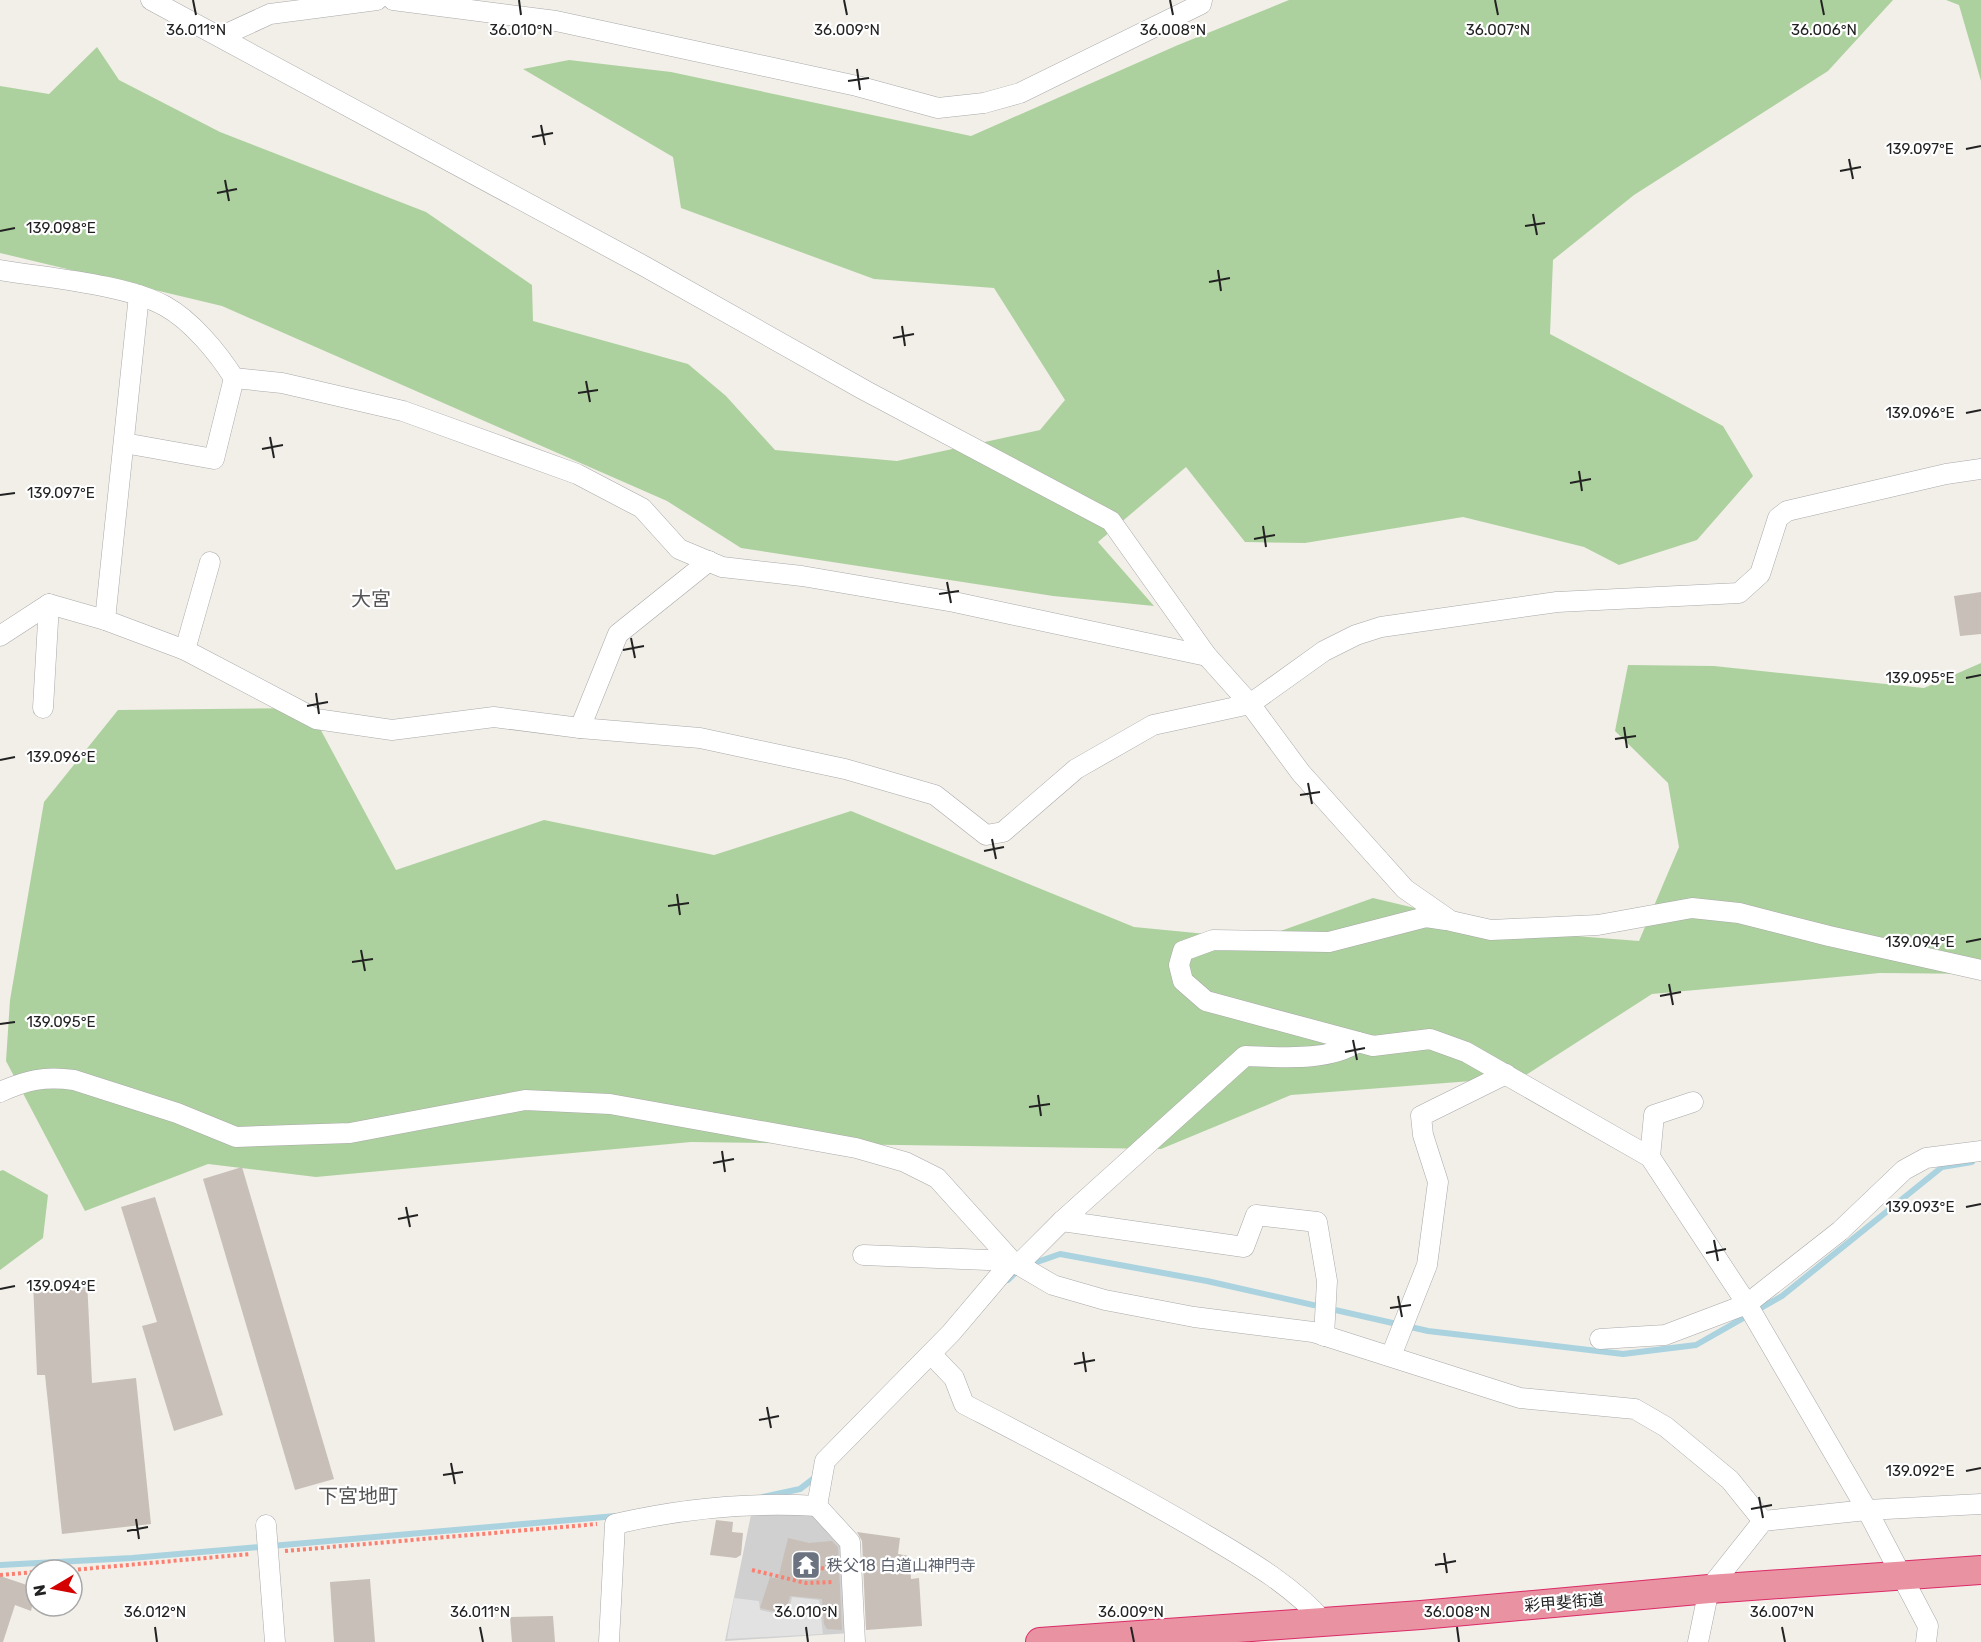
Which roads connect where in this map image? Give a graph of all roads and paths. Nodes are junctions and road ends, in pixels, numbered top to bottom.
1 (151, 0) edge
2 (377, 0) edge
3 (393, 0) edge
4 (1202, 0) edge
5 (222, 36) junction
6 (0, 270) edge
7 (140, 295) junction
8 (234, 378) junction
9 (124, 443) junction
10 (1981, 469) edge
11 (709, 561) junction
12 (210, 562) dead end
13 (49, 604) junction
14 (105, 620) junction
15 (3, 628) edge
16 (185, 650) junction
17 (1207, 656) junction
18 (1250, 704) junction
19 (43, 708) dead end
20 (580, 728) junction
21 (1451, 921) junction
22 (1981, 970) edge
23 (1358, 1042) junction
24 (1506, 1074) junction
25 (0, 1092) edge
26 (1693, 1102) dead end
27 (1981, 1151) edge
28 (1650, 1156) junction
29 (1062, 1221) junction
30 (863, 1255) dead end
31 (1015, 1263) junction
32 (1747, 1304) junction
33 (1324, 1336) junction
34 (1600, 1339) dead end
35 (930, 1354) junction
36 (1391, 1356) junction
37 (1981, 1504) edge
38 (817, 1506) junction
39 (1867, 1510) junction
40 (1763, 1521) junction
41 (615, 1524) junction
42 (266, 1525) dead end
43 (268, 1552) junction
44 (815, 1567) dead end
45 (84, 1569) edge
46 (752, 1570) dead end
47 (834, 1570) dead end
48 (1981, 1570) edge
49 (24, 1573) edge
50 (0, 1575) edge
51 (1901, 1577) junction
52 (852, 1583) junction
53 (1709, 1589) junction
54 (1324, 1622) junction
55 (275, 1642) edge
56 (609, 1642) edge
57 (855, 1642) edge
58 (1040, 1642) edge
59 (1698, 1642) edge
60 (1926, 1642) edge

1 - 5 street
2 - 5 street
3 - 4 street
5 - 17 street
6 - 7 street
7 - 8 street
7 - 9 street
8 - 9 street
8 - 11 street
9 - 14 street
10 - 18 street
11 - 17 street
11 - 20 street
12 - 16 street
13 - 14 street
13 - 15 street
13 - 19 street
14 - 16 street
16 - 20 street
17 - 18 street
18 - 20 street
18 - 21 street
21 - 22 street
21 - 23 street
23 - 24 street
23 - 29 street
24 - 28 street
24 - 36 street
25 - 31 street
26 - 28 street
27 - 32 street
28 - 32 street
29 - 31 street
29 - 33 street
30 - 31 street
31 - 33 street
31 - 35 street
32 - 34 street
32 - 39 street
33 - 36 street
35 - 38 street
35 - 54 street
36 - 40 street
37 - 39 street
38 - 41 street
38 - 52 street
39 - 40 street
39 - 51 street
40 - 53 street
41 - 43 path
41 - 56 street
42 - 43 street
43 - 45 path
43 - 55 street
44 - 47 path
46 - 52 path
48 - 51 highway, 彩甲斐街道
49 - 50 path
51 - 53 highway, 彩甲斐街道
51 - 60 street
52 - 57 street
53 - 54 highway, 彩甲斐街道
53 - 59 street
54 - 58 highway, 彩甲斐街道

